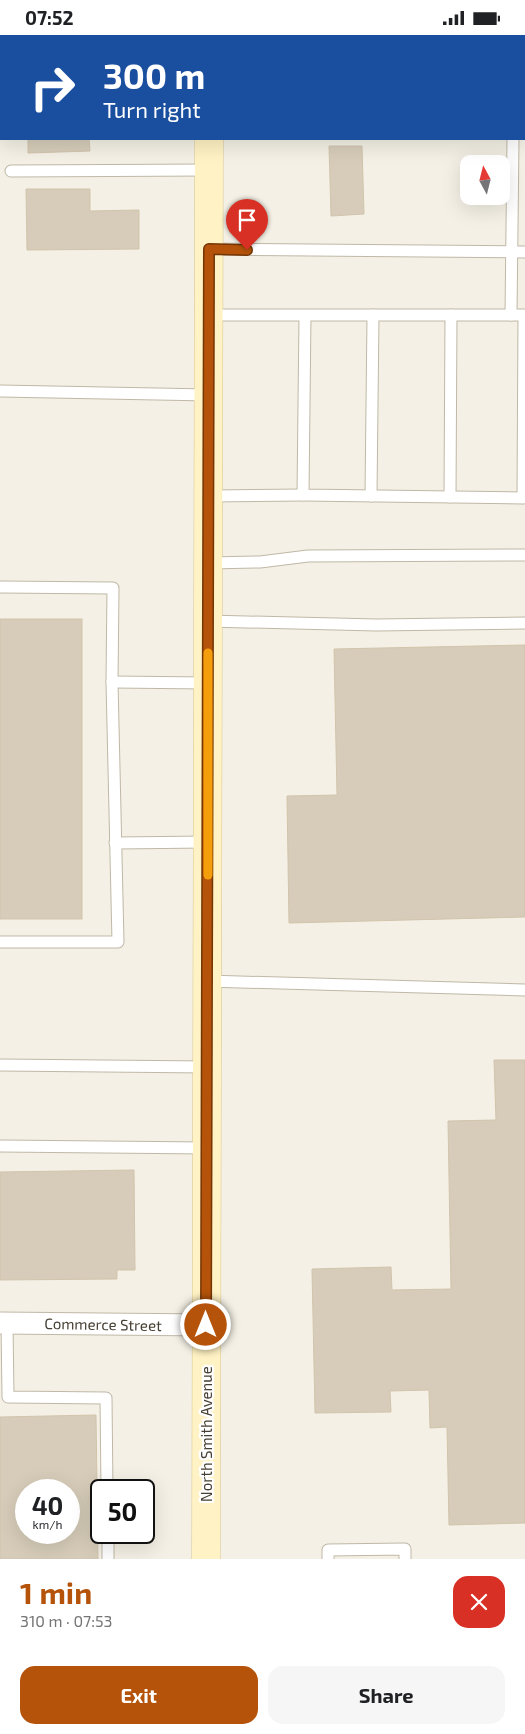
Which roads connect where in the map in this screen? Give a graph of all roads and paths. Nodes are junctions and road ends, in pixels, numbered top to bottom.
1 (209, 140) edge
2 (513, 140) edge
3 (209, 170) junction
4 (11, 171) dead end
5 (209, 249) junction
6 (512, 252) junction
7 (525, 252) edge
8 (209, 315) junction
9 (305, 315) junction
10 (373, 315) junction
11 (451, 315) junction
12 (511, 315) junction
13 (0, 391) edge
14 (209, 395) junction
15 (304, 495) junction
16 (209, 496) junction
17 (371, 496) junction
18 (450, 497) junction
19 (525, 555) edge
20 (209, 563) junction
21 (0, 587) edge
22 (208, 621) junction
23 (525, 623) edge
24 (112, 682) junction
25 (208, 683) junction
26 (208, 842) junction
27 (115, 843) junction
28 (0, 942) edge
29 (207, 981) junction
30 (525, 990) edge
31 (0, 1065) edge
32 (207, 1067) junction
33 (0, 1146) edge
34 (207, 1148) junction
35 (4, 1323) edge
36 (206, 1325) junction
37 (107, 1479) edge
38 (108, 1544) edge
39 (108, 1559) edge
40 (206, 1559) edge
41 (328, 1559) edge
42 (405, 1559) edge

1 - 3 main road, North Smith Avenue
2 - 6 lane
3 - 4 lane
3 - 5 main road, North Smith Avenue
5 - 6 lane
5 - 8 main road, North Smith Avenue
6 - 7 lane
6 - 12 lane
8 - 9 lane
8 - 14 main road, North Smith Avenue
9 - 10 lane
9 - 15 lane
10 - 11 lane
10 - 17 lane
11 - 12 lane
11 - 18 lane
12 - 18 lane
13 - 14 lane
14 - 16 main road, North Smith Avenue
15 - 16 lane
15 - 17 lane
16 - 20 main road, North Smith Avenue
17 - 18 lane
19 - 20 lane
20 - 22 main road, North Smith Avenue
21 - 24 lane
22 - 23 lane
22 - 25 main road, North Smith Avenue
24 - 25 lane
24 - 27 lane
25 - 26 main road, North Smith Avenue
26 - 27 lane
26 - 29 main road, North Smith Avenue
27 - 28 lane
29 - 30 lane
29 - 32 main road, North Smith Avenue
31 - 32 lane
32 - 34 main road, North Smith Avenue
33 - 34 lane
34 - 36 main road, North Smith Avenue
35 - 36 street, Commerce Street
35 - 37 lane
36 - 40 main road, North Smith Avenue
38 - 39 lane
41 - 42 lane

